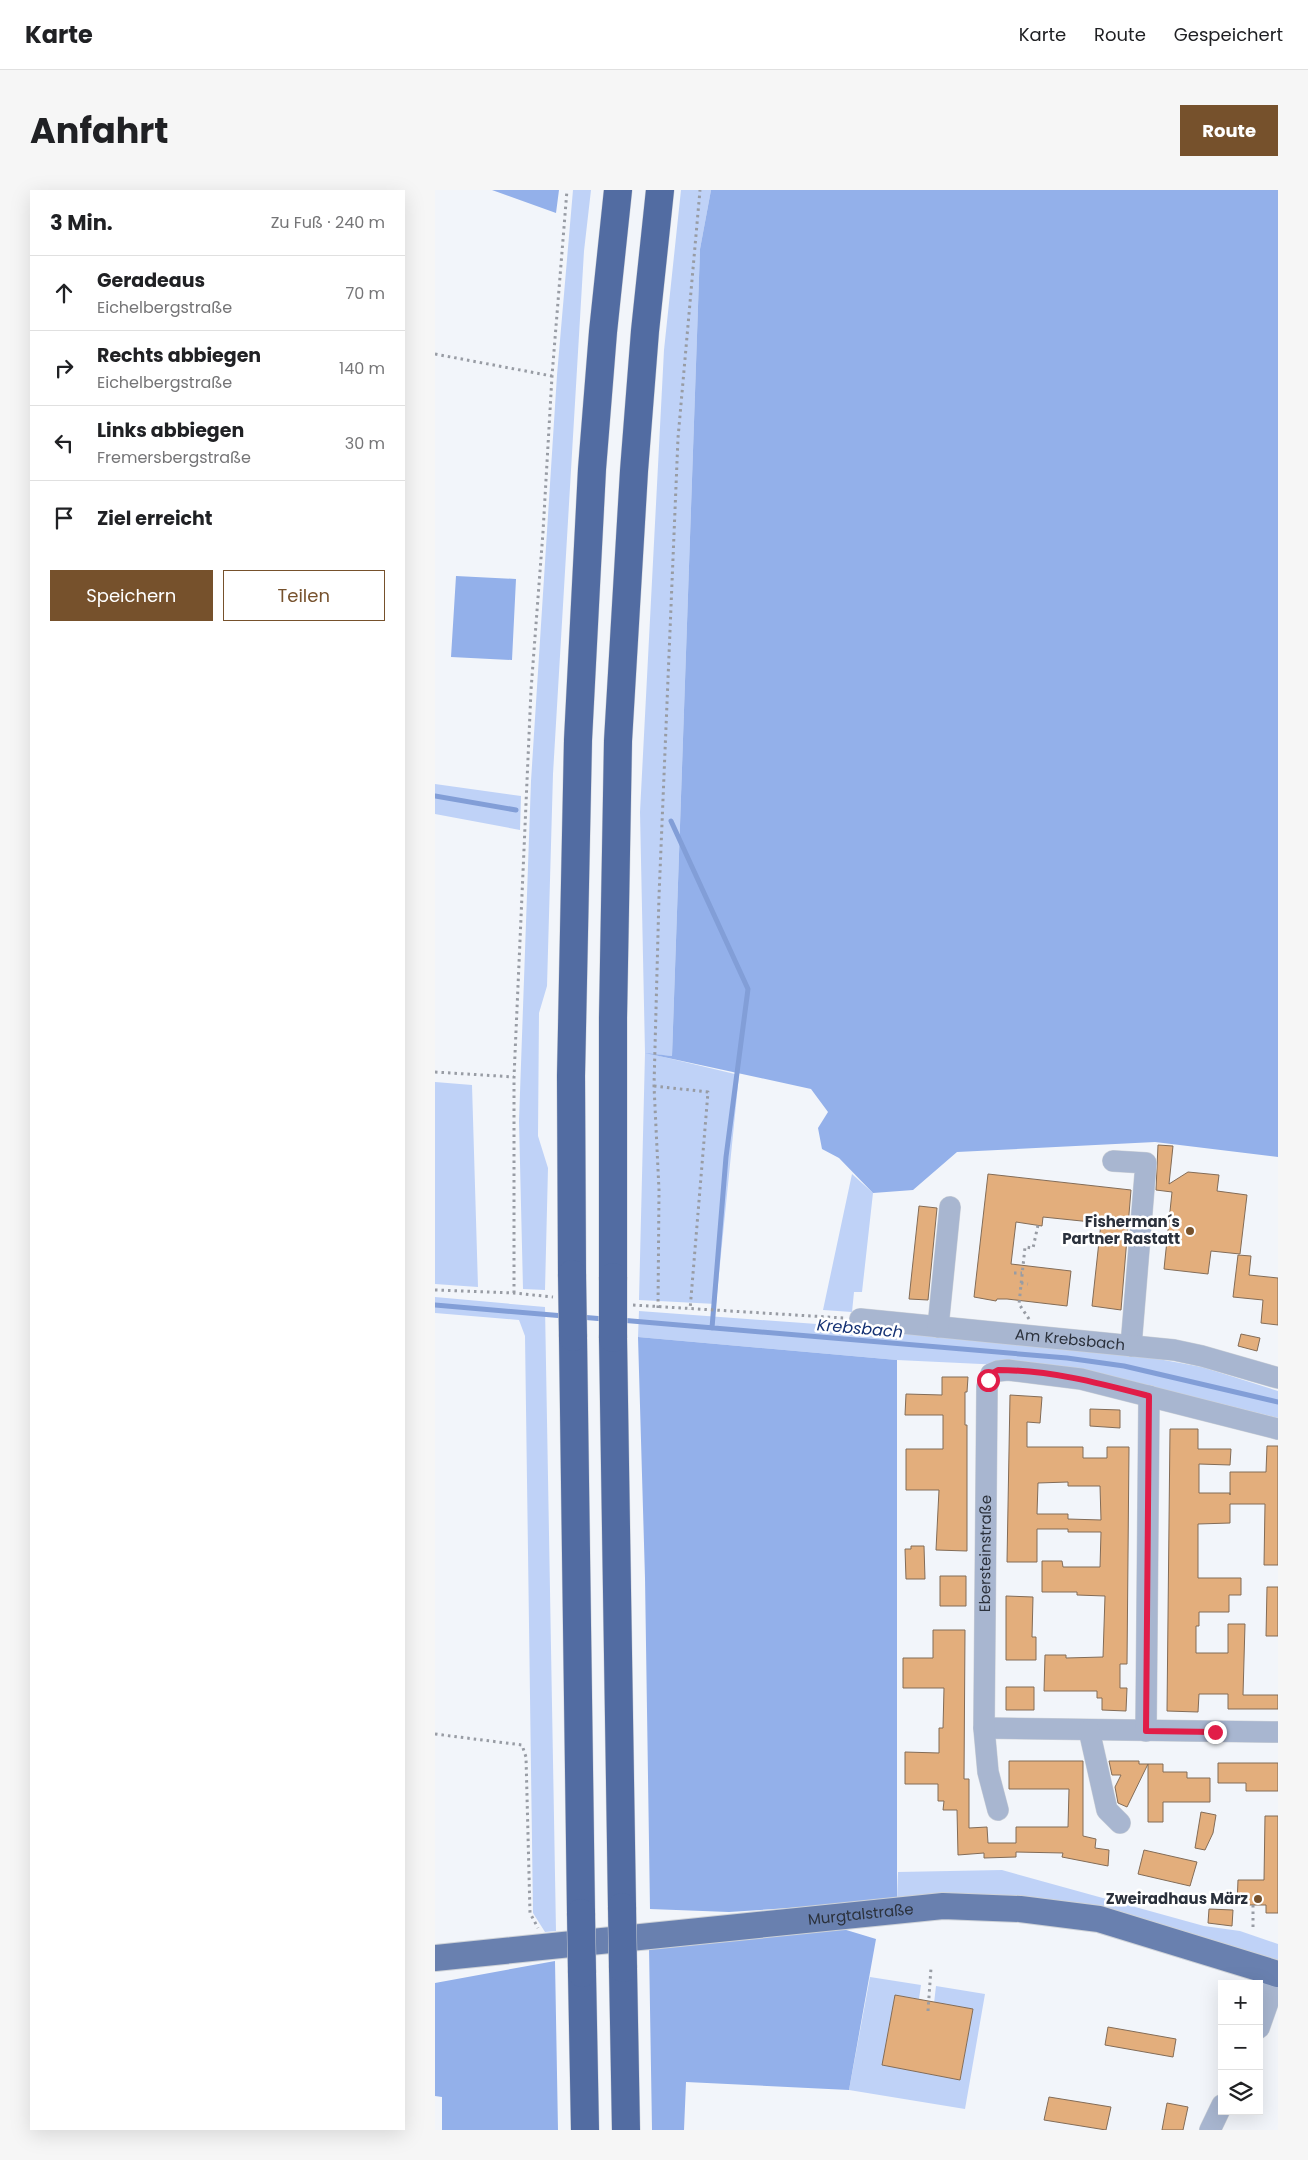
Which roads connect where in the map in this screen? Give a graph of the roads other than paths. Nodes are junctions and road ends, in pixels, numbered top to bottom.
1 (618, 190) edge
2 (660, 190) edge
3 (1113, 1161) dead end
4 (950, 1207) dead end
5 (860, 1319) road end
6 (938, 1326) junction
7 (1131, 1346) junction
8 (1278, 1378) edge
9 (1149, 1396) junction
10 (1278, 1429) edge
11 (984, 1728) junction
12 (1089, 1730) junction
13 (1146, 1731) junction
14 (1278, 1732) edge
15 (997, 1810) dead end
16 (1120, 1823) dead end
17 (435, 1958) edge
18 (1278, 1974) edge
19 (1260, 2025) edge
20 (1218, 2113) edge
21 (585, 2130) edge
22 (627, 2130) edge
23 (1210, 2130) edge

1 - 21 highway, bridge
2 - 22 highway, bridge
3 - 7 street
4 - 6 street
5 - 6 street, Am Krebsbach
6 - 7 street, Am Krebsbach
7 - 8 street, Am Krebsbach
9 - 10 street
9 - 11 street, Ebersteinstraße
9 - 13 street
11 - 12 street
11 - 15 street, Ebersteinstraße
12 - 13 street
12 - 16 street
13 - 14 street
17 - 18 main road, Murgtalstraße
18 - 19 street
20 - 23 street

